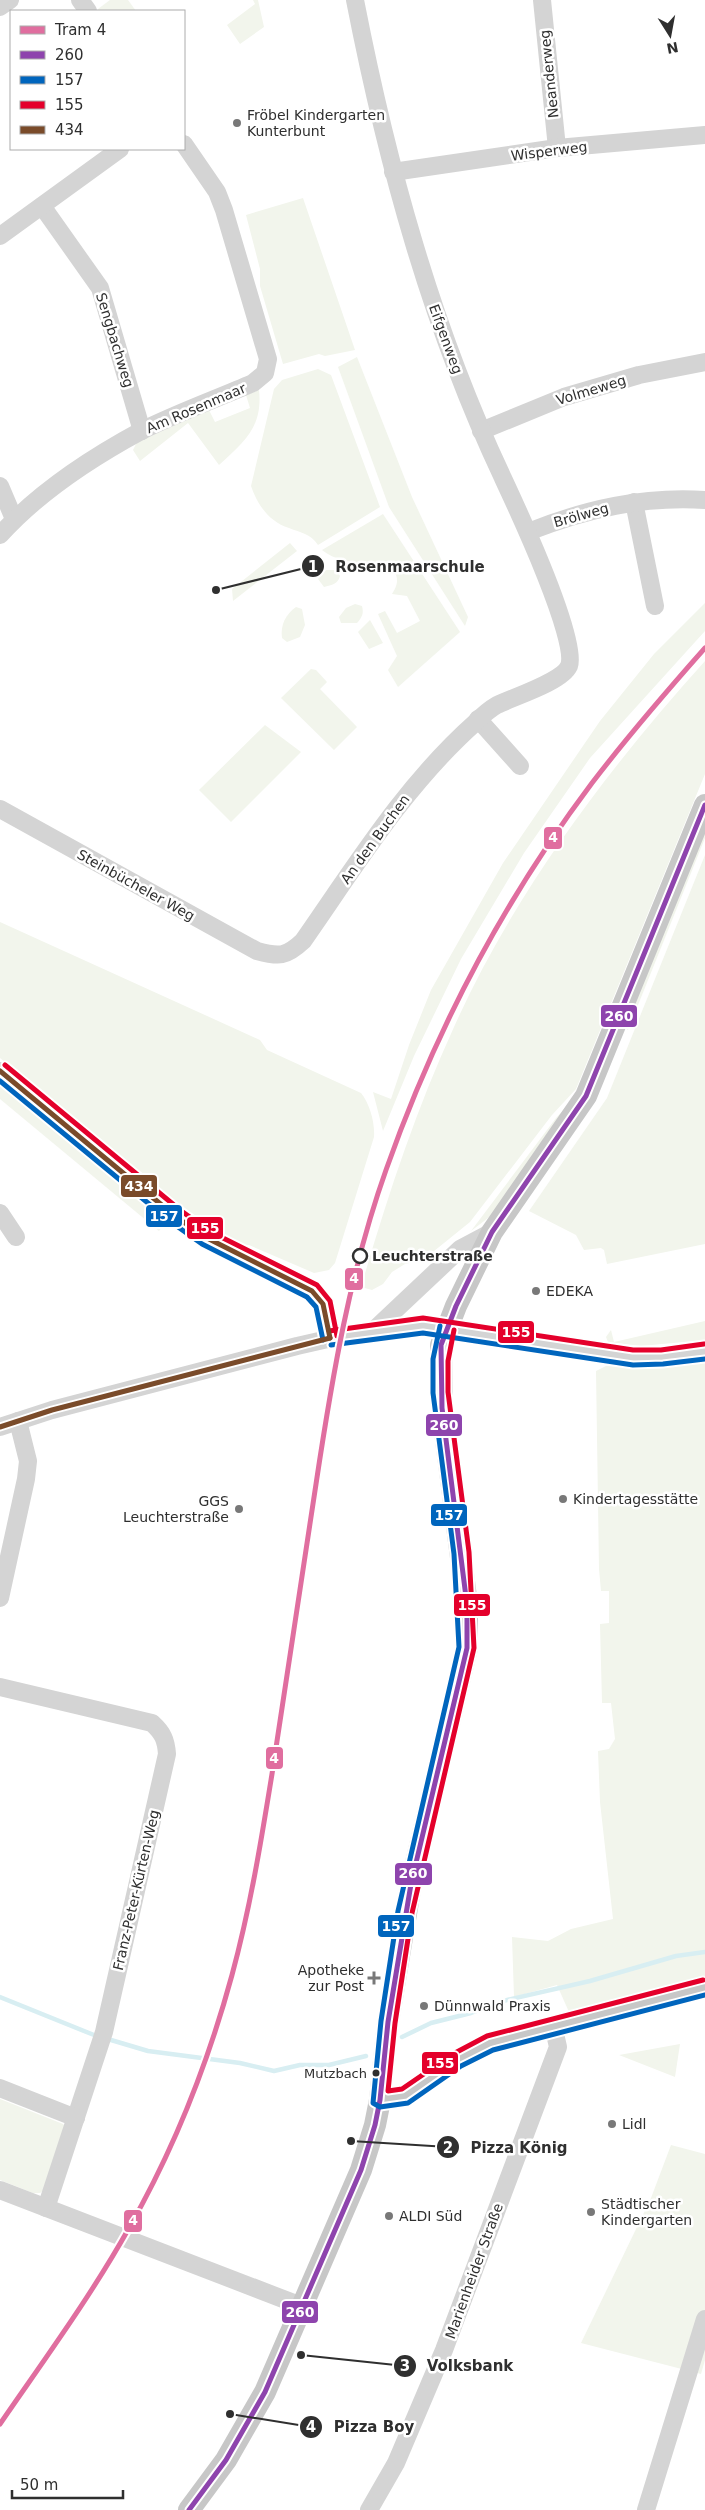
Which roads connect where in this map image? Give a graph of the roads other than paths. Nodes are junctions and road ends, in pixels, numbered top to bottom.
1 (10, 0) edge
2 (355, 0) edge
3 (542, 0) edge
4 (0, 7) edge
5 (705, 135) edge
6 (185, 145) edge
7 (557, 148) junction
8 (119, 150) edge
9 (393, 172) junction
10 (42, 206) junction
11 (0, 236) edge
12 (705, 362) edge
13 (142, 431) junction
14 (481, 431) junction
15 (0, 486) edge
16 (705, 500) edge
17 (634, 502) junction
18 (14, 519) junction
19 (528, 532) junction
20 (0, 535) edge
21 (654, 606) dead end
22 (569, 667) joint
23 (478, 719) junction
24 (520, 766) dead end
25 (705, 805) edge
26 (0, 809) edge
27 (274, 956) joint
28 (0, 1071) edge
29 (0, 1213) edge
30 (492, 1232) junction
31 (16, 1237) dead end
32 (447, 1328) junction
33 (374, 1330) junction
34 (330, 1338) junction
35 (705, 1351) edge
36 (18, 1421) junction
37 (0, 1427) edge
38 (0, 1598) edge
39 (0, 1687) edge
40 (705, 1987) edge
41 (553, 2025) junction
42 (0, 2088) edge
43 (380, 2100) junction
44 (76, 2118) junction
45 (0, 2190) edge
46 (46, 2208) junction
47 (304, 2307) junction
48 (705, 2319) edge
49 (189, 2510) edge
50 (369, 2510) edge
51 (646, 2510) edge

1 - 4 street
2 - 9 street, Eifgenweg
3 - 7 street, Neanderweg
5 - 7 street, Wisperweg
6 - 13 street, Am Rosenmaar
7 - 9 street, Wisperweg
8 - 10 street
9 - 14 street, Eifgenweg
10 - 11 street
10 - 13 street, Sengbachweg
12 - 14 street, Volmeweg
13 - 18 street, Am Rosenmaar
14 - 19 street, Eifgenweg
15 - 18 street
16 - 17 street, Brölweg
17 - 19 street, Brölweg
17 - 21 street
18 - 20 street, Am Rosenmaar
19 - 22 street, Eifgenweg
22 - 23 street, An den Buchen
23 - 24 street
23 - 27 street, An den Buchen
25 - 30 main road
26 - 27 street, Steinbücheler Weg
28 - 34 street
29 - 31 street
30 - 32 main road
30 - 33 street
32 - 33 street
32 - 35 street
32 - 43 main road
33 - 34 street
34 - 36 street
36 - 37 street
36 - 38 street
39 - 44 street, Franz-Peter-Kürten-Weg
40 - 41 main road
41 - 43 main road
41 - 50 street, Marienheider Straße
42 - 44 street
43 - 47 main road
44 - 46 street, Franz-Peter-Kürten-Weg
45 - 46 street
46 - 47 street
47 - 49 main road
48 - 51 street

